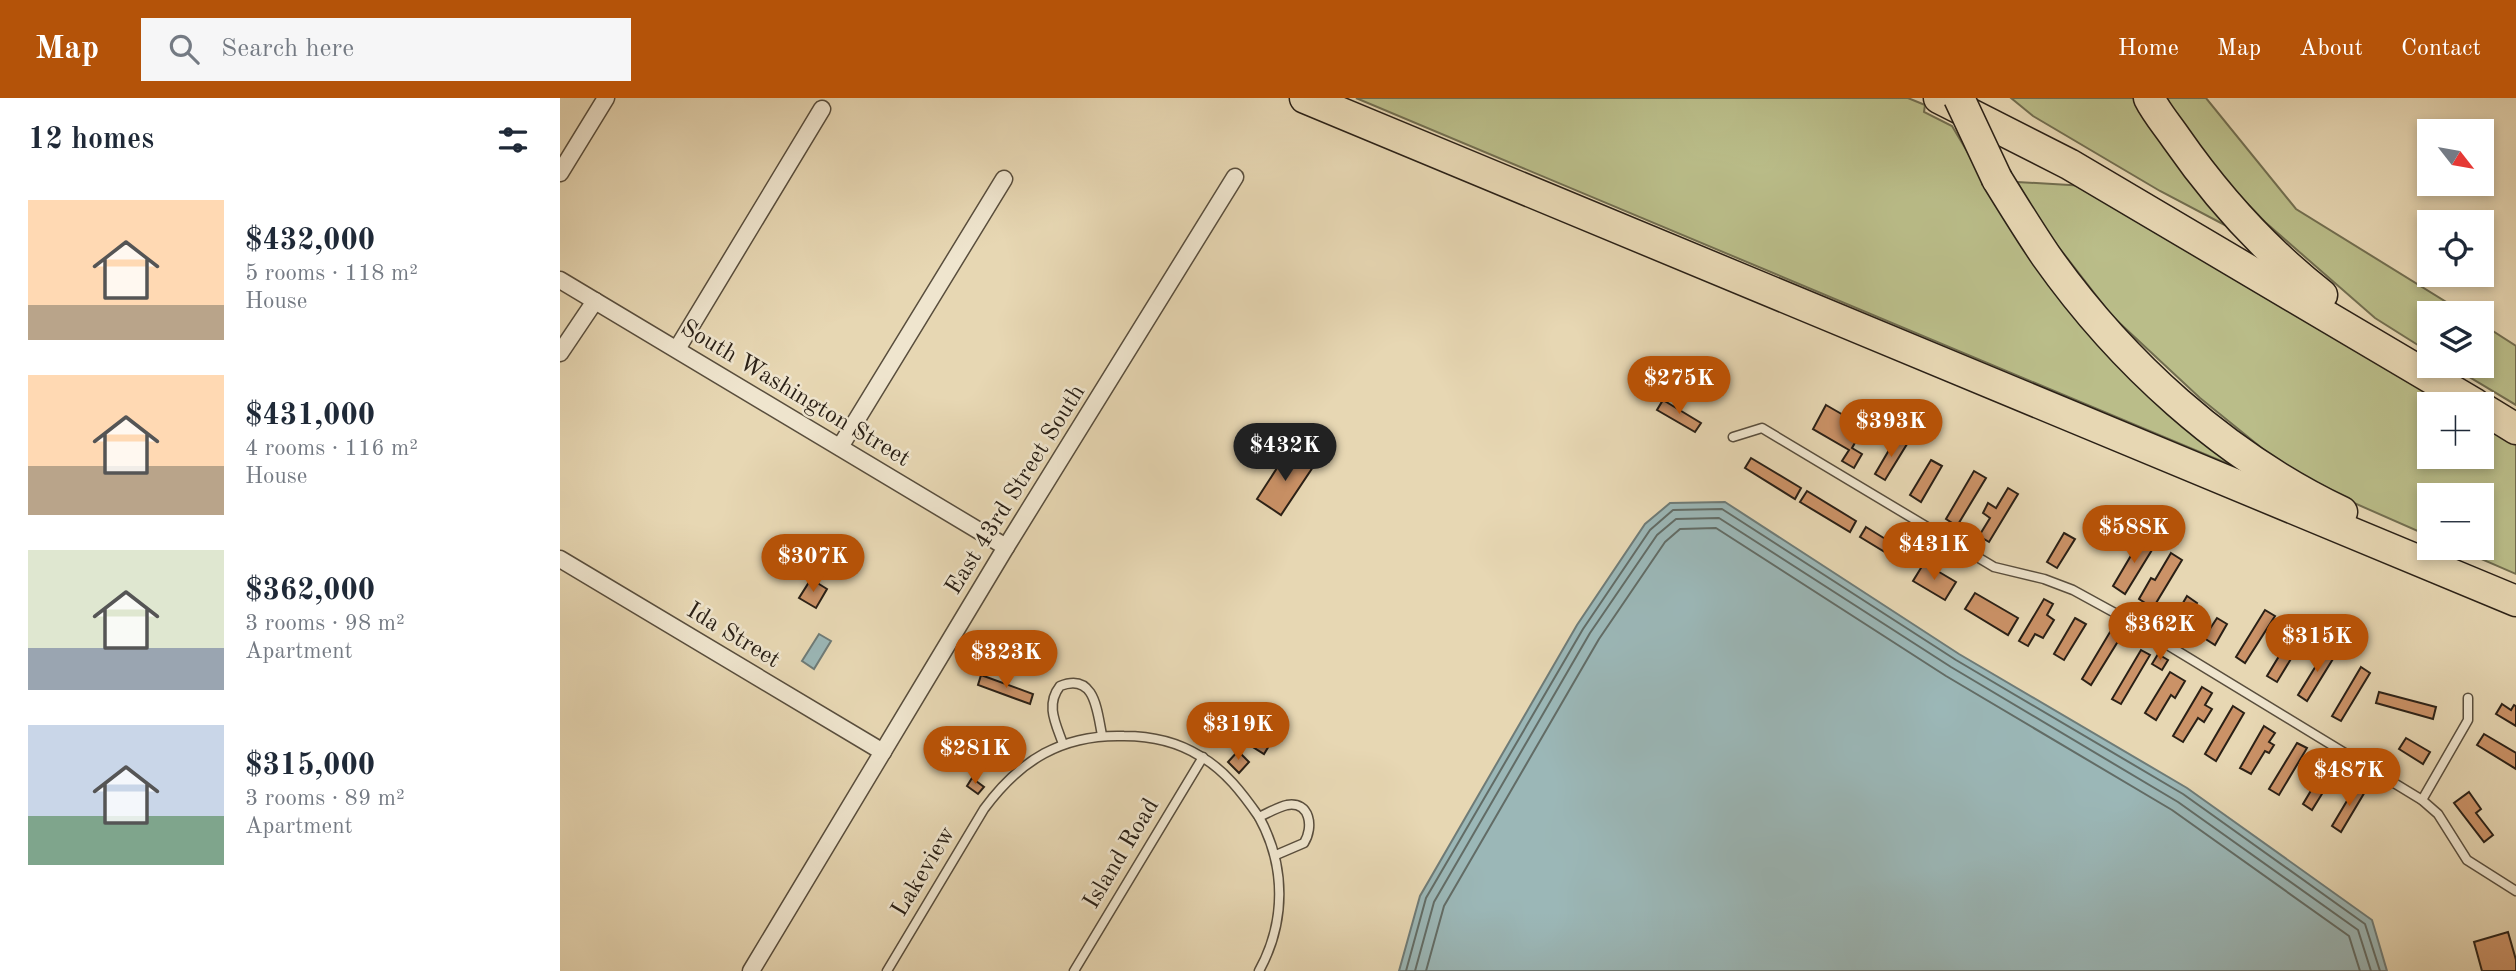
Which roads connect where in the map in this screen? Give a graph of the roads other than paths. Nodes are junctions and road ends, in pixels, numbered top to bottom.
1 (606, 98) edge
2 (1305, 98) edge
3 (1939, 98) edge
4 (1959, 98) edge
5 (2148, 98) edge
6 (822, 109) dead end
7 (560, 173) edge
8 (1235, 177) dead end
9 (1004, 179) dead end
10 (560, 280) edge
11 (595, 301) junction
12 (677, 349) junction
13 (560, 353) edge
14 (2417, 368) edge
15 (2417, 369) edge
16 (2431, 378) edge
17 (2455, 392) edge
18 (2494, 415) edge
19 (2516, 429) edge
20 (1733, 437) dead end
21 (840, 447) junction
22 (1006, 547) junction
23 (560, 559) edge
24 (2516, 591) edge
25 (2516, 601) edge
26 (2468, 698) dead end
27 (1102, 735) junction
28 (1063, 744) junction
29 (883, 752) junction
30 (1203, 757) junction
31 (2422, 800) junction
32 (1259, 817) junction
33 (1276, 855) junction
34 (2516, 891) edge
35 (751, 971) edge
36 (887, 971) edge
37 (1074, 971) edge
38 (1259, 971) edge

1 - 7 street
2 - 25 highway
3 - 15 highway
4 - 24 highway, bridge
5 - 14 highway
6 - 12 street
8 - 22 street, East 43rd Street South
9 - 21 street
10 - 11 street, South Washington Street
11 - 12 street, South Washington Street
11 - 13 street
12 - 21 street, South Washington Street
16 - 17 highway
18 - 19 highway
20 - 31 lane
21 - 22 street, South Washington Street
22 - 29 street, East 43rd Street South
23 - 29 street, Ida Street
26 - 31 lane
27 - 28 lane, Lakeview
27 - 28 lane
27 - 30 lane, Lakeview
28 - 36 lane, Lakeview
29 - 35 street, East 43rd Street South
30 - 32 lane, Lakeview
30 - 37 lane, Island Road
31 - 34 lane
32 - 33 lane, Lakeview
32 - 33 lane
33 - 38 lane, Lakeview

